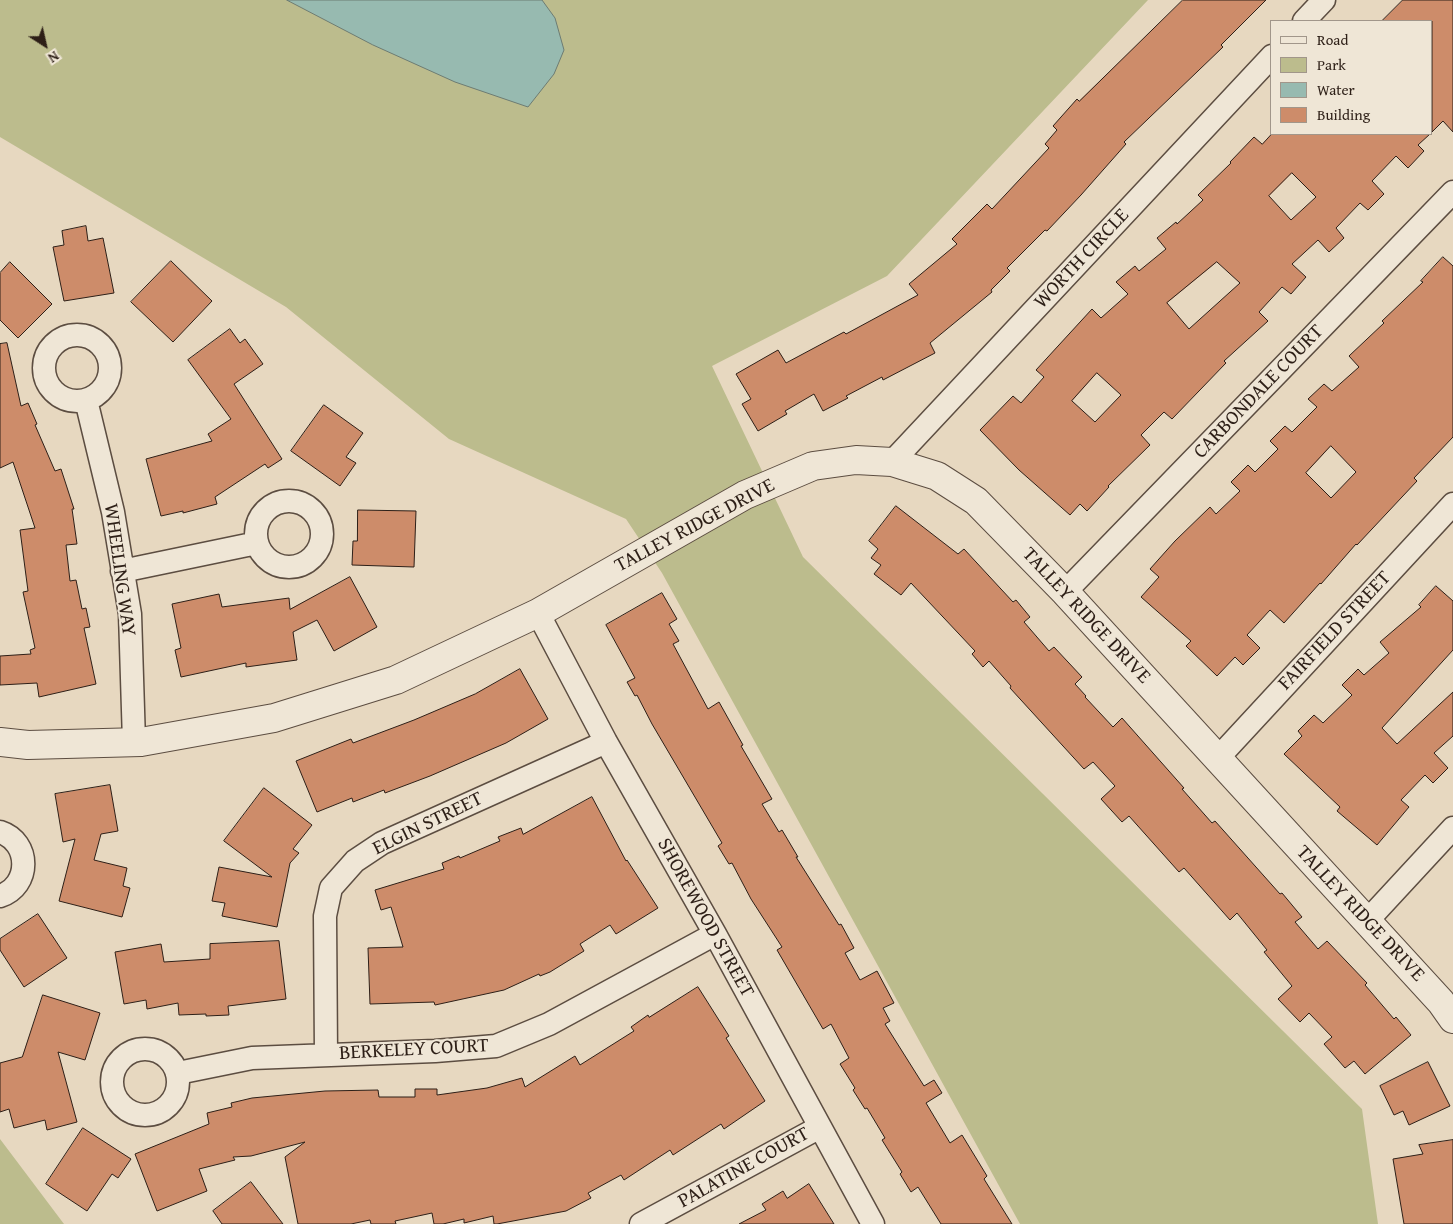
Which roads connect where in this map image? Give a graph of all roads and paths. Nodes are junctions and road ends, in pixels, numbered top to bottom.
1 (1324, 0) edge
2 (1305, 20) edge
3 (1270, 58) edge
4 (1453, 192) edge
5 (86, 400) dead end
6 (892, 462) junction
7 (1453, 504) edge
8 (257, 543) dead end
9 (122, 570) junction
10 (1065, 592) junction
11 (538, 612) junction
12 (0, 742) edge
13 (134, 742) junction
14 (606, 742) junction
15 (1218, 758) junction
16 (1453, 828) edge
17 (0, 832) edge
18 (0, 896) edge
19 (1367, 921) junction
20 (715, 934) junction
21 (1453, 1018) edge
22 (326, 1055) junction
23 (178, 1074) dead end
24 (820, 1126) junction
25 (641, 1224) edge
26 (873, 1224) edge

1 - 2 street
3 - 6 street, WORTH CIRCLE
4 - 10 street, CARBONDALE COURT
5 - 9 street, WHEELING WAY
6 - 10 street, TALLEY RIDGE DRIVE
6 - 11 street, TALLEY RIDGE DRIVE
7 - 15 street, FAIRFIELD STREET
8 - 9 street
9 - 13 street, WHEELING WAY
10 - 15 street, TALLEY RIDGE DRIVE
11 - 13 street, TALLEY RIDGE DRIVE
11 - 14 street, SHOREWOOD STREET
12 - 13 street, TALLEY RIDGE DRIVE
14 - 20 street, SHOREWOOD STREET
14 - 22 street, ELGIN STREET
15 - 19 street, TALLEY RIDGE DRIVE
16 - 19 street
17 - 18 street
19 - 21 street, TALLEY RIDGE DRIVE
20 - 22 street, BERKELEY COURT
20 - 24 street, SHOREWOOD STREET
22 - 23 street, BERKELEY COURT
24 - 25 street, PALATINE COURT
24 - 26 street, SHOREWOOD STREET

